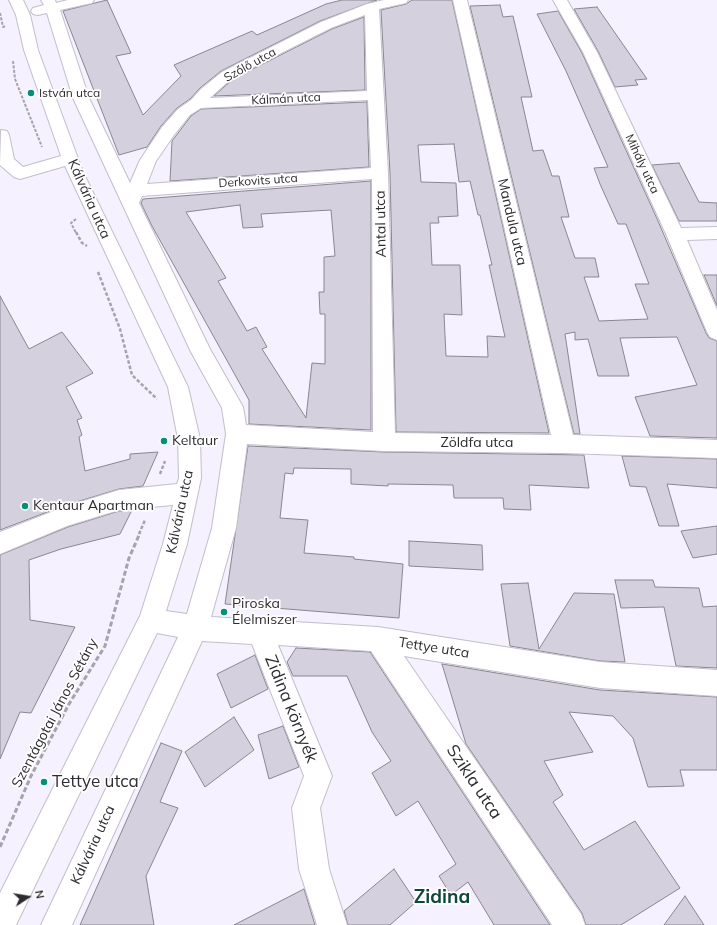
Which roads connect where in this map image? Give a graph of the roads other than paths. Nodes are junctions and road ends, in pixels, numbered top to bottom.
1 (87, 0) edge
2 (401, 0) edge
3 (460, 0) edge
4 (560, 0) edge
5 (50, 4) edge
6 (20, 7) edge
7 (372, 7) junction
8 (375, 95) junction
9 (197, 103) junction
10 (1, 135) dead end
11 (71, 160) junction
12 (380, 173) junction
13 (133, 197) junction
14 (717, 233) edge
15 (675, 234) junction
16 (717, 332) edge
17 (237, 434) junction
18 (384, 442) junction
19 (564, 444) junction
20 (717, 449) edge
21 (187, 493) junction
22 (0, 543) edge
23 (151, 620) junction
24 (195, 628) junction
25 (260, 633) junction
26 (378, 639) junction
27 (717, 683) edge
28 (0, 925) edge
29 (56, 925) edge
30 (332, 925) edge
31 (570, 925) edge

1 - 5 street
2 - 7 street, Szőlő utca
3 - 19 street, Mandula utca
4 - 15 street, Mihály utca
5 - 6 street
5 - 13 street, Kálvária utca
6 - 11 street, Kálvária utca
7 - 8 street, Antal utca
7 - 9 street, Szőlő utca
8 - 9 street, Kálmán utca
8 - 12 street, Antal utca
9 - 13 street, Szőlő utca
10 - 11 street
11 - 21 street, Kálvária utca
12 - 13 street, Derkovits utca
12 - 18 street, Antal utca
13 - 17 street, Kálvária utca
14 - 15 street
15 - 16 street, Mihály utca
17 - 18 street, Zöldfa utca
17 - 24 street, Kálvária utca
18 - 19 street, Zöldfa utca
19 - 20 street, Zöldfa utca
21 - 22 street
21 - 23 street, Kálvária utca
23 - 24 street, Tettye utca
23 - 28 street, Kálvária utca
24 - 25 street, Tettye utca
24 - 29 street, Kálvária utca
25 - 26 street, Tettye utca
25 - 30 street, Zidina környék
26 - 27 street, Tettye utca
26 - 31 street, Szikla utca

